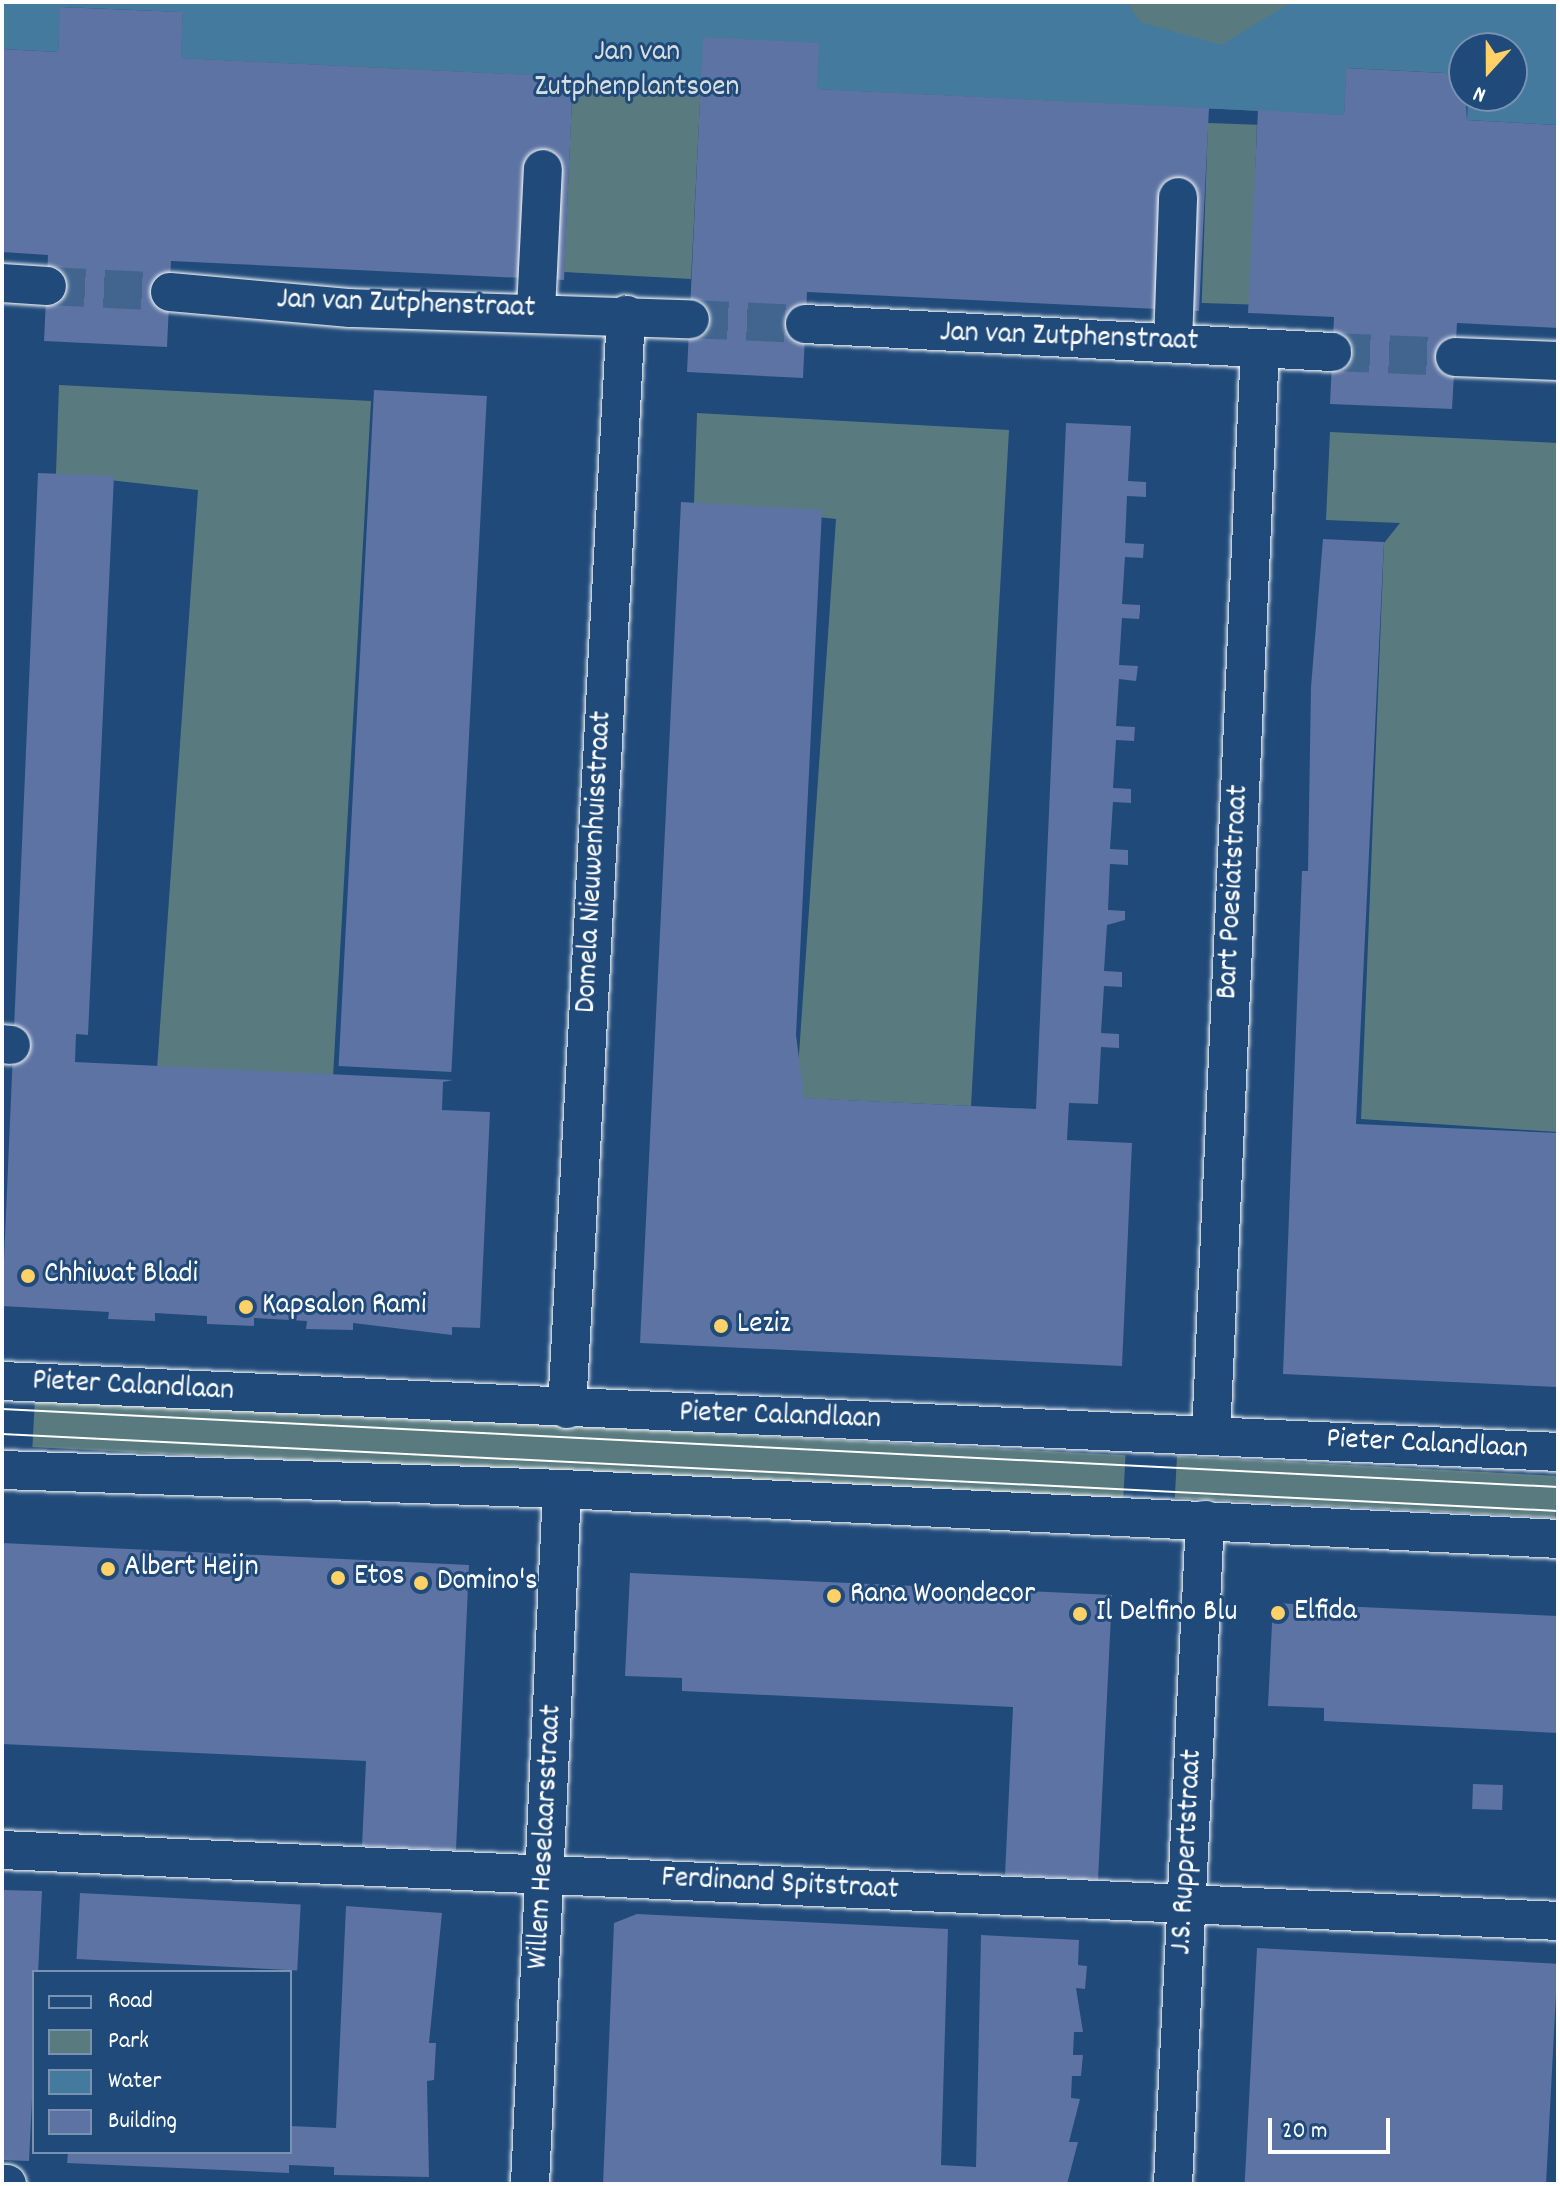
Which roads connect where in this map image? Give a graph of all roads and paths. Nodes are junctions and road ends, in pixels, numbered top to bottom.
1 (543, 169) dead end
2 (1178, 197) dead end
3 (2, 283) edge
4 (47, 286) tunnel mouth
5 (170, 292) tunnel mouth
6 (536, 310) junction
7 (626, 315) junction
8 (690, 319) tunnel mouth
9 (805, 324) tunnel mouth
10 (1173, 343) junction
11 (1260, 348) junction
12 (1332, 352) tunnel mouth
13 (1455, 357) tunnel mouth
14 (1558, 361) edge
15 (2, 1381) edge
16 (567, 1409) junction
17 (1211, 1435) junction
18 (1558, 1452) edge
19 (2, 1470) edge
20 (562, 1489) junction
21 (1205, 1520) junction
22 (1558, 1539) edge
23 (2, 1850) edge
24 (545, 1875) junction
25 (1186, 1906) junction
26 (1558, 1921) edge
27 (530, 2184) edge
28 (1173, 2184) edge

1 - 6 street
2 - 10 street
3 - 4 street
5 - 6 street, Jan van Zutphenstraat
6 - 7 street, Jan van Zutphenstraat
7 - 8 street, Jan van Zutphenstraat
7 - 16 street, Domela Nieuwenhuisstraat
9 - 10 street, Jan van Zutphenstraat
10 - 11 street, Jan van Zutphenstraat
11 - 12 street, Jan van Zutphenstraat
11 - 17 street, Bart Poesiatstraat
13 - 14 street
15 - 16 street, Pieter Calandlaan
16 - 17 street, Pieter Calandlaan
17 - 18 street, Pieter Calandlaan
19 - 20 street
20 - 21 street
20 - 24 street, Willem Heselaarsstraat
21 - 22 street
21 - 25 street, J.S. Ruppertstraat
23 - 24 street, Ferdinand Spitstraat
24 - 25 street, Ferdinand Spitstraat
24 - 27 street, Willem Heselaarsstraat
25 - 26 street, Ferdinand Spitstraat
25 - 28 street, J.S. Ruppertstraat

